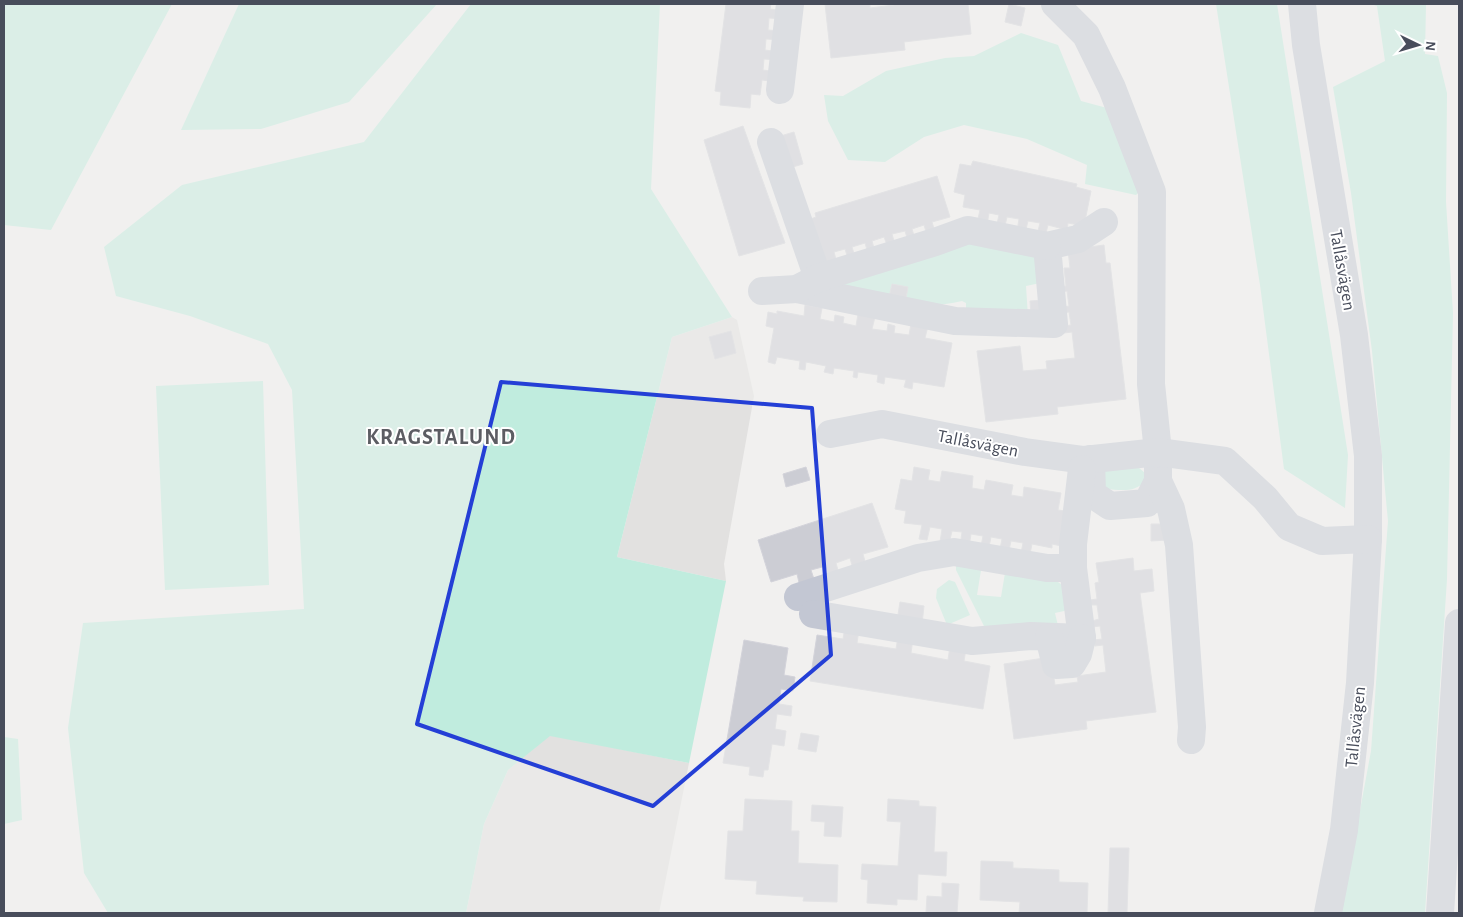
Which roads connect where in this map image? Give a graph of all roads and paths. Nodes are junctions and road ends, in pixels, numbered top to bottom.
1 (790, 4) edge
2 (1055, 4) edge
3 (1302, 4) edge
4 (780, 90) dead end
5 (770, 142) dead end
6 (1104, 222) dead end
7 (1047, 246) junction
8 (808, 283) junction
9 (762, 291) dead end
10 (830, 434) dead end
11 (1158, 452) junction
12 (1087, 460) junction
13 (1158, 481) junction
14 (1368, 539) junction
15 (1073, 568) junction
16 (1459, 623) edge
17 (1191, 740) dead end
18 (1328, 913) edge
19 (1440, 913) edge

1 - 4 street
2 - 11 street
3 - 14 street, Tallåsvägen
5 - 8 street
6 - 7 street
7 - 8 street
7 - 8 street
8 - 9 street
10 - 12 street, Tallåsvägen
11 - 12 street, Tallåsvägen
11 - 13 street
11 - 14 street, Tallåsvägen
12 - 13 street
12 - 15 street
13 - 17 street
14 - 18 street, Tallåsvägen
15 - 15 street
16 - 19 street

